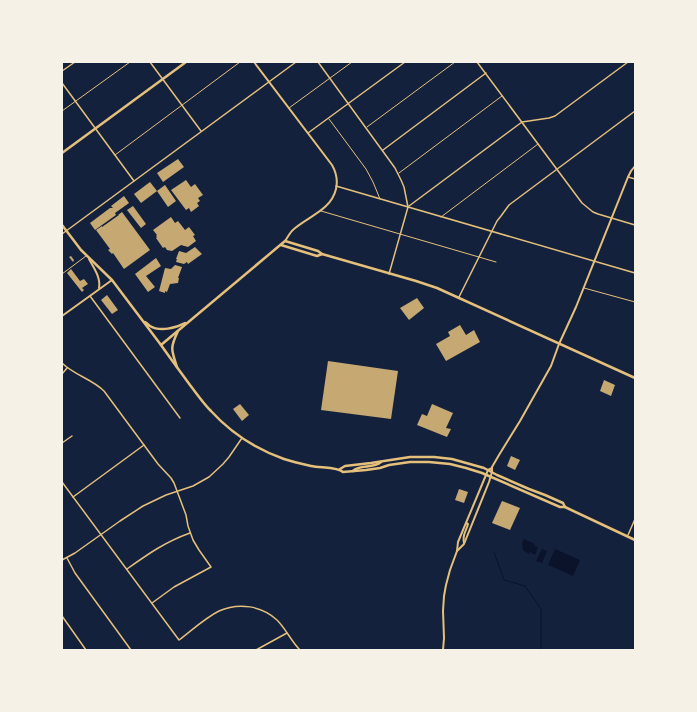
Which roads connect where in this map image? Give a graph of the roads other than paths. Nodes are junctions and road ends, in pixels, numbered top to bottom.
1 (74, 62) edge
2 (130, 62) edge
3 (150, 62) edge
4 (186, 62) edge
5 (240, 62) edge
6 (254, 62) edge
7 (296, 62) edge
8 (318, 62) edge
9 (352, 62) edge
10 (405, 62) edge
11 (455, 62) edge
12 (477, 62) edge
13 (628, 62) edge
14 (62, 71) edge
15 (486, 73) junction
16 (330, 78) junction
17 (163, 79) junction
18 (269, 82) junction
19 (62, 83) edge
20 (502, 96) junction
21 (75, 101) junction
22 (349, 104) junction
23 (182, 105) junction
24 (289, 108) junction
25 (62, 111) edge
26 (635, 111) edge
27 (328, 119) junction
28 (522, 122) junction
29 (95, 128) junction
30 (366, 128) junction
31 (202, 132) junction
32 (308, 133) junction
33 (538, 144) junction
34 (383, 151) junction
35 (62, 153) edge
36 (115, 155) junction
37 (635, 166) edge
38 (557, 169) junction
39 (398, 173) junction
40 (628, 177) junction
41 (635, 179) edge
42 (134, 181) junction
43 (336, 186) junction
44 (380, 199) junction
45 (408, 207) junction
46 (320, 211) junction
47 (441, 217) junction
48 (611, 218) junction
49 (62, 225) edge
50 (635, 225) edge
51 (66, 231) junction
52 (492, 231) junction
53 (62, 234) edge
54 (400, 234) junction
55 (285, 241) junction
56 (281, 245) junction
57 (322, 254) junction
58 (87, 256) junction
59 (479, 257) junction
60 (594, 261) junction
61 (496, 262) dead end
62 (635, 273) edge
63 (62, 274) edge
64 (389, 274) junction
65 (112, 280) junction
66 (583, 288) junction
67 (99, 289) junction
68 (90, 296) junction
69 (459, 298) junction
70 (635, 302) edge
71 (138, 315) junction
72 (62, 316) edge
73 (192, 319) junction
74 (178, 330) junction
75 (559, 344) junction
76 (161, 345) junction
77 (62, 363) edge
78 (177, 367) junction
79 (67, 368) junction
80 (62, 374) edge
81 (635, 378) edge
82 (180, 418) dead end
83 (72, 436) dead end
84 (242, 438) junction
85 (62, 443) edge
86 (144, 445) junction
87 (382, 461) junction
88 (492, 467) junction
89 (340, 469) junction
90 (488, 470) junction
91 (352, 471) junction
92 (492, 472) junction
93 (486, 475) junction
94 (491, 478) junction
95 (62, 482) edge
96 (178, 491) junction
97 (73, 497) junction
98 (565, 507) junction
99 (635, 519) edge
100 (466, 522) junction
101 (190, 533) junction
102 (100, 535) junction
103 (627, 536) junction
104 (635, 540) edge
105 (464, 544) junction
106 (457, 552) junction
107 (67, 558) junction
108 (62, 560) edge
109 (127, 569) junction
110 (152, 603) junction
111 (62, 616) edge
112 (287, 633) junction
113 (86, 650) edge
114 (131, 650) edge
115 (256, 650) edge
116 (300, 650) edge
117 (443, 650) edge

1 - 14 street
2 - 21 lane
3 - 17 street
4 - 17 main road
5 - 23 lane
6 - 18 street
7 - 18 street
8 - 16 street
9 - 16 lane
10 - 22 street
11 - 30 lane
12 - 15 street
13 - 28 street
15 - 20 street
15 - 34 street
16 - 22 street
16 - 24 lane
17 - 23 street
17 - 29 main road
18 - 24 street
18 - 31 street
19 - 21 street
20 - 28 street
20 - 39 lane
21 - 25 lane
21 - 29 street
22 - 27 street
22 - 30 street
23 - 31 street
23 - 36 lane
24 - 32 street
26 - 38 street
27 - 32 street
27 - 44 lane
28 - 33 street
28 - 45 street
29 - 35 main road
29 - 36 street
30 - 34 street
31 - 42 street
32 - 43 street
33 - 38 street
33 - 47 lane
34 - 39 street
36 - 42 street
37 - 40 street
38 - 48 street
38 - 52 street
39 - 45 street
40 - 41 street
40 - 48 street
42 - 51 street
43 - 44 street
43 - 46 street
44 - 45 street
45 - 47 street
45 - 54 street
46 - 54 lane
46 - 55 street
47 - 52 street
48 - 50 street
48 - 60 street
49 - 51 main road
51 - 53 street
51 - 58 main road
52 - 59 street
52 - 60 street
54 - 59 lane
54 - 64 street
55 - 56 main road
55 - 57 main road
56 - 57 main road
56 - 73 main road
57 - 64 main road
58 - 63 lane
58 - 65 main road
58 - 67 street
59 - 61 lane
59 - 69 street
60 - 62 street
60 - 66 street
64 - 69 main road
65 - 67 street
65 - 71 main road
66 - 70 lane
66 - 75 street
67 - 68 street
68 - 72 street
68 - 82 street
69 - 75 main road
71 - 73 main road
71 - 76 main road
73 - 74 main road
74 - 76 main road
74 - 78 main road
75 - 81 main road
75 - 88 street
76 - 78 main road
77 - 79 street
78 - 84 main road
79 - 80 street
79 - 86 street
83 - 85 street
84 - 89 main road
84 - 96 street
86 - 96 street
86 - 97 street
87 - 89 main road
87 - 90 main road
87 - 91 main road
88 - 90 street
88 - 92 street
89 - 91 main road
90 - 92 main road
90 - 93 street
91 - 93 main road
92 - 94 street
92 - 98 main road
93 - 94 main road
93 - 100 street
94 - 98 main road
94 - 105 street
95 - 97 street
96 - 101 street
96 - 102 street
97 - 102 street
98 - 103 main road
99 - 103 street
100 - 105 street
100 - 106 street
101 - 109 street
101 - 110 street
102 - 107 street
102 - 109 street
103 - 104 main road
105 - 106 street
106 - 117 street
107 - 108 street
107 - 114 street
109 - 110 street
110 - 112 street
111 - 113 street
112 - 115 street
112 - 116 street

